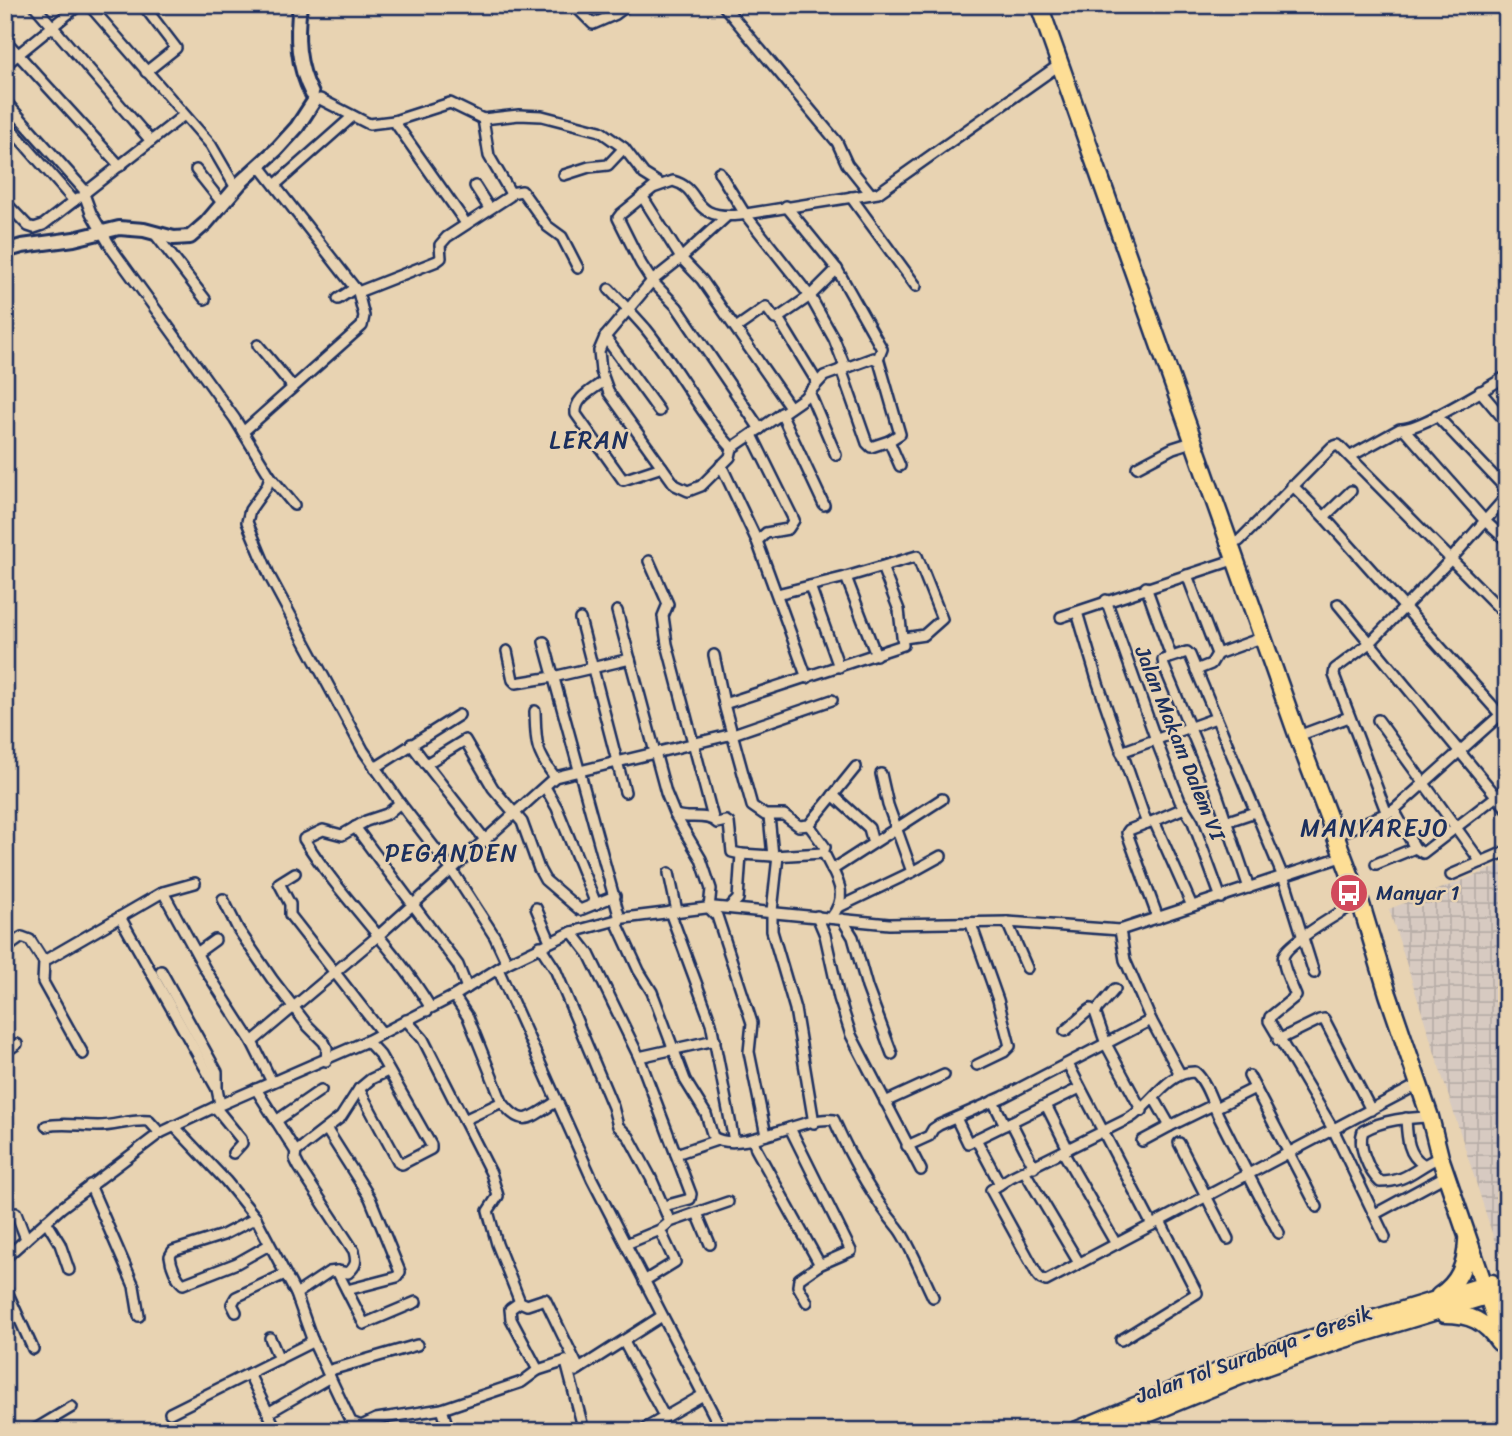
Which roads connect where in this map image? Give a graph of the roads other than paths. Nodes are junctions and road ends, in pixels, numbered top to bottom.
1 (34, 5) edge
2 (79, 5) edge
3 (89, 5) edge
4 (143, 5) edge
5 (300, 5) edge
6 (574, 5) edge
7 (723, 5) edge
8 (1039, 5) edge
9 (1047, 5) edge
10 (627, 6) edge
11 (52, 27) junction
12 (5, 40) edge
13 (18, 54) junction
14 (5, 65) edge
15 (1059, 65) junction
16 (146, 72) junction
17 (315, 98) junction
18 (5, 100) edge
19 (184, 115) junction
20 (353, 116) junction
21 (483, 119) junction
22 (394, 121) junction
23 (5, 122) edge
24 (150, 141) junction
25 (624, 148) junction
26 (259, 165) junction
27 (120, 166) junction
28 (196, 170) dead end
29 (719, 172) dead end
30 (564, 175) dead end
31 (660, 184) junction
32 (275, 185) junction
33 (475, 186) dead end
34 (236, 187) junction
35 (85, 193) junction
36 (510, 193) junction
37 (871, 194) junction
38 (642, 196) junction
39 (851, 197) junction
40 (74, 201) junction
41 (5, 202) edge
42 (223, 204) junction
43 (786, 206) junction
44 (488, 208) junction
45 (745, 214) junction
46 (727, 216) junction
47 (465, 222) junction
48 (101, 231) junction
49 (155, 234) junction
50 (5, 251) edge
51 (681, 258) junction
52 (578, 268) dead end
53 (837, 269) junction
54 (652, 281) junction
55 (916, 286) dead end
56 (609, 289) dead end
57 (357, 290) junction
58 (810, 296) junction
59 (205, 299) dead end
60 (338, 299) dead end
61 (629, 308) junction
62 (778, 318) junction
63 (736, 328) junction
64 (605, 337) junction
65 (258, 345) dead end
66 (878, 359) junction
67 (843, 368) junction
68 (1507, 376) edge
69 (604, 381) junction
70 (817, 383) junction
71 (292, 386) junction
72 (1480, 391) junction
73 (810, 394) junction
74 (790, 407) junction
75 (659, 411) dead end
76 (781, 413) junction
77 (1436, 415) junction
78 (1507, 423) edge
79 (1405, 430) junction
80 (243, 432) junction
81 (756, 432) junction
82 (1199, 440) junction
83 (889, 441) junction
84 (732, 449) junction
85 (1347, 452) junction
86 (836, 455) dead end
87 (721, 465) junction
88 (900, 466) dead end
89 (663, 467) junction
90 (1137, 467) dead end
91 (270, 476) junction
92 (1296, 488) junction
93 (1507, 490) edge
94 (1351, 491) dead end
95 (1507, 496) edge
96 (295, 505) dead end
97 (824, 505) dead end
98 (1324, 517) junction
99 (1485, 521) junction
100 (757, 541) junction
101 (1239, 541) junction
102 (1507, 541) edge
103 (1452, 558) junction
104 (1236, 559) junction
105 (649, 561) dead end
106 (882, 567) junction
107 (1187, 575) junction
108 (846, 578) junction
109 (810, 586) junction
110 (1146, 587) junction
111 (777, 594) junction
112 (1106, 600) junction
113 (1338, 604) dead end
114 (1405, 608) junction
115 (617, 611) dead end
116 (1077, 612) junction
117 (1507, 616) edge
118 (1060, 617) dead end
119 (580, 619) dead end
120 (1264, 637) junction
121 (904, 638) junction
122 (544, 642) dead end
123 (1371, 642) junction
124 (507, 651) dead end
125 (1217, 654) junction
126 (715, 655) dead end
127 (876, 655) junction
128 (1171, 656) junction
129 (630, 659) junction
130 (839, 667) junction
131 (593, 668) junction
132 (1196, 670) junction
133 (553, 677) junction
134 (807, 678) junction
135 (832, 700) dead end
136 (724, 704) junction
137 (534, 711) dead end
138 (1504, 715) edge
139 (459, 716) dead end
140 (1349, 717) junction
141 (1216, 718) junction
142 (1378, 720) dead end
143 (1189, 727) junction
144 (1312, 732) junction
145 (733, 734) junction
146 (1156, 740) junction
147 (411, 744) junction
148 (693, 745) junction
149 (1121, 752) junction
150 (1460, 752) junction
151 (656, 753) junction
152 (617, 761) junction
153 (426, 764) junction
154 (856, 767) dead end
155 (375, 768) junction
156 (579, 771) junction
157 (881, 774) dead end
158 (555, 777) junction
159 (1426, 784) junction
160 (545, 787) junction
161 (1507, 788) edge
162 (625, 792) dead end
163 (833, 795) junction
164 (1497, 796) junction
165 (942, 799) dead end
166 (400, 803) junction
167 (1184, 808) junction
168 (1507, 808) edge
169 (1255, 812) junction
170 (1391, 812) junction
171 (515, 813) junction
172 (675, 815) junction
173 (769, 816) junction
174 (713, 818) junction
175 (1150, 822) junction
176 (1225, 822) junction
177 (809, 825) junction
178 (355, 827) junction
179 (1458, 827) junction
180 (896, 828) junction
181 (1349, 830) junction
182 (486, 841) junction
183 (873, 843) junction
184 (1415, 848) junction
185 (1507, 851) edge
186 (824, 853) junction
187 (741, 854) junction
188 (776, 856) junction
189 (941, 856) dead end
190 (1344, 856) junction
191 (1481, 862) junction
192 (1376, 864) dead end
193 (451, 869) junction
194 (832, 870) junction
195 (912, 872) junction
196 (295, 873) dead end
197 (669, 873) dead end
198 (1451, 875) dead end
199 (1282, 877) junction
200 (195, 883) dead end
201 (1249, 888) junction
202 (163, 892) junction
203 (615, 896) junction
204 (1221, 898) junction
205 (223, 899) dead end
206 (1360, 901) junction
207 (412, 904) junction
208 (597, 904) junction
209 (841, 906) junction
210 (1192, 906) junction
211 (730, 907) junction
212 (536, 908) dead end
213 (709, 908) junction
214 (772, 911) junction
215 (674, 912) junction
216 (817, 916) junction
217 (120, 917) junction
218 (831, 918) junction
219 (1158, 918) junction
220 (842, 919) junction
221 (618, 920) junction
222 (1007, 922) junction
223 (971, 924) junction
224 (1120, 930) junction
225 (572, 932) junction
226 (379, 935) junction
227 (1303, 939) junction
228 (215, 940) dead end
229 (550, 941) junction
230 (540, 946) junction
231 (5, 949) edge
232 (197, 953) junction
233 (44, 961) junction
234 (507, 963) junction
235 (1027, 968) dead end
236 (498, 969) junction
237 (160, 971) dead end
238 (336, 972) junction
239 (1314, 973) dead end
240 (467, 988) junction
241 (1115, 989) dead end
242 (454, 996) junction
243 (295, 1008) junction
244 (427, 1010) junction
245 (1095, 1012) junction
246 (406, 1020) junction
247 (1151, 1020) junction
248 (1065, 1031) dead end
249 (382, 1033) junction
250 (715, 1040) junction
251 (1278, 1040) junction
252 (367, 1041) junction
253 (252, 1042) junction
254 (17, 1044) dead end
255 (1106, 1044) junction
256 (199, 1047) junction
257 (675, 1049) junction
258 (5, 1052) edge
259 (83, 1054) dead end
260 (892, 1054) dead end
261 (639, 1057) junction
262 (326, 1061) junction
263 (1068, 1064) junction
264 (977, 1065) dead end
265 (388, 1071) junction
266 (1180, 1074) junction
267 (944, 1075) dead end
268 (1249, 1076) dead end
269 (272, 1082) junction
270 (1419, 1084) junction
271 (1080, 1088) junction
272 (1255, 1088) junction
273 (256, 1089) junction
274 (359, 1089) junction
275 (321, 1090) dead end
276 (1154, 1098) junction
277 (993, 1101) junction
278 (502, 1102) junction
279 (556, 1102) junction
280 (885, 1102) junction
281 (218, 1105) junction
282 (1046, 1105) junction
283 (1214, 1107) junction
284 (1371, 1110) junction
285 (1142, 1111) junction
286 (1430, 1117) junction
287 (956, 1118) junction
288 (1406, 1118) junction
289 (464, 1120) junction
290 (276, 1121) junction
291 (814, 1123) junction
292 (1008, 1123) junction
293 (46, 1126) dead end
294 (174, 1126) junction
295 (1170, 1126) junction
296 (790, 1128) junction
297 (1332, 1129) junction
298 (327, 1130) junction
299 (1102, 1132) junction
300 (160, 1133) junction
301 (766, 1135) junction
302 (753, 1139) junction
303 (976, 1139) junction
304 (718, 1140) junction
305 (734, 1141) junction
306 (1142, 1141) dead end
307 (1179, 1143) dead end
308 (907, 1146) junction
309 (1066, 1151) junction
310 (296, 1152) junction
311 (1289, 1152) junction
312 (233, 1153) dead end
313 (676, 1154) junction
314 (1440, 1157) junction
315 (1423, 1164) junction
316 (1034, 1167) junction
317 (921, 1170) dead end
318 (1025, 1172) junction
319 (1248, 1174) junction
320 (1447, 1175) junction
321 (1000, 1184) junction
322 (90, 1185) junction
323 (1205, 1196) junction
324 (728, 1202) dead end
325 (664, 1206) junction
326 (1317, 1207) dead end
327 (16, 1213) dead end
328 (697, 1213) junction
329 (1375, 1214) junction
330 (256, 1218) junction
331 (46, 1221) junction
332 (670, 1222) junction
333 (1156, 1223) junction
334 (660, 1230) junction
335 (1467, 1232) junction
336 (1279, 1233) dead end
337 (1385, 1237) dead end
338 (26, 1239) junction
339 (1228, 1239) dead end
340 (626, 1244) junction
341 (710, 1244) dead end
342 (1116, 1244) junction
343 (269, 1245) junction
344 (7, 1251) edge
345 (1079, 1264) junction
346 (819, 1265) junction
347 (69, 1270) dead end
348 (337, 1271) junction
349 (285, 1274) junction
350 (644, 1281) junction
351 (5, 1287) edge
352 (1491, 1289) junction
353 (347, 1290) junction
354 (296, 1294) junction
355 (933, 1297) dead end
356 (416, 1302) dead end
357 (520, 1302) junction
358 (807, 1302) dead end
359 (1433, 1308) junction
360 (236, 1312) dead end
361 (139, 1316) dead end
362 (662, 1316) junction
363 (1507, 1322) edge
364 (270, 1338) dead end
365 (312, 1339) junction
366 (1121, 1340) dead end
367 (624, 1342) junction
368 (417, 1345) dead end
369 (33, 1349) dead end
370 (1507, 1352) edge
371 (279, 1359) junction
372 (566, 1361) junction
373 (579, 1369) junction
374 (538, 1370) junction
375 (249, 1374) junction
376 (329, 1374) junction
377 (703, 1395) junction
378 (72, 1407) dead end
379 (442, 1409) junction
380 (170, 1413) dead end
381 (268, 1413) junction
382 (664, 1416) junction
383 (363, 1428) edge
384 (32, 1431) edge
385 (277, 1431) edge
386 (449, 1431) edge
387 (584, 1431) edge
388 (641, 1431) edge
389 (722, 1431) edge
390 (1075, 1431) edge
391 (1106, 1431) edge

1 - 11 street
2 - 11 street
3 - 16 street
4 - 16 street
5 - 17 main road
6 - 10 street
7 - 37 street
8 - 15 highway
9 - 82 highway
11 - 13 street
11 - 24 street
12 - 13 street
13 - 14 street
13 - 27 street
15 - 37 street
15 - 82 highway
16 - 19 street
17 - 20 street
17 - 26 main road
18 - 35 street
19 - 24 street
19 - 34 street
20 - 22 street
20 - 32 street
21 - 22 street
21 - 25 street
21 - 36 street
22 - 47 street
23 - 40 street
24 - 27 street
25 - 30 street
25 - 31 street
26 - 32 street
26 - 34 main road
27 - 35 street
28 - 42 street
29 - 45 street
31 - 38 street
31 - 46 street
32 - 57 street
33 - 44 street
34 - 42 main road
35 - 40 street
35 - 48 street
36 - 44 street
36 - 52 street
37 - 39 street
38 - 51 street
38 - 54 street
39 - 43 street
39 - 55 street
40 - 41 street
42 - 49 main road
43 - 45 street
43 - 53 street
44 - 47 street
45 - 46 street
45 - 58 street
46 - 51 street
47 - 57 street
48 - 49 main road
48 - 50 main road
48 - 80 street
49 - 59 street
51 - 54 street
51 - 63 street
53 - 58 street
53 - 66 street
54 - 61 street
54 - 81 street
56 - 61 street
57 - 60 street
57 - 71 street
58 - 62 street
58 - 67 street
61 - 64 street
61 - 84 street
62 - 63 street
62 - 70 street
63 - 74 street
64 - 69 street
64 - 75 street
65 - 71 street
66 - 67 street
66 - 83 street
67 - 70 street
67 - 83 street
68 - 72 street
69 - 89 street
69 - 89 street
70 - 73 street
71 - 80 street
72 - 77 street
72 - 78 street
73 - 74 street
73 - 86 street
74 - 76 street
76 - 81 street
76 - 97 street
77 - 79 street
77 - 93 street
79 - 85 street
79 - 99 street
80 - 91 street
81 - 84 street
81 - 100 street
82 - 90 street
82 - 101 highway
82 - 104 highway
83 - 88 street
84 - 87 street
85 - 92 street
85 - 103 street
87 - 89 street
87 - 100 street
91 - 96 street
91 - 155 street
92 - 98 street
92 - 101 street
94 - 98 street
95 - 99 street
98 - 114 street
99 - 102 street
99 - 103 street
100 - 111 street
101 - 144 highway
103 - 114 street
103 - 117 street
104 - 107 street
104 - 120 highway
105 - 148 street
106 - 108 street
106 - 121 street
106 - 121 street
107 - 110 street
107 - 125 street
108 - 109 street
108 - 127 street
109 - 111 street
109 - 130 street
110 - 112 street
110 - 128 street
111 - 134 street
112 - 116 street
112 - 146 street, Jalan Makam Dalem VI
113 - 123 street
114 - 123 street
114 - 138 street
115 - 129 street
116 - 118 street
116 - 149 street
119 - 131 street
120 - 125 street
120 - 190 highway
121 - 127 street
122 - 133 street
123 - 140 street
123 - 150 street
124 - 133 street
125 - 132 street
126 - 136 street
127 - 130 street
128 - 132 street
128 - 143 street
129 - 131 street
129 - 151 street
130 - 134 street
131 - 133 street
131 - 152 street
132 - 141 street
133 - 156 street
134 - 136 street
135 - 145 street
136 - 145 street
137 - 158 street
138 - 150 street
139 - 147 street
140 - 144 street
140 - 170 street
141 - 143 street
141 - 169 street
142 - 159 street
143 - 146 street
143 - 176 street
144 - 181 highway
145 - 148 street
145 - 173 street
146 - 149 street
146 - 167 street, Jalan Makam Dalem VI
147 - 153 street
147 - 155 street
148 - 151 street
148 - 174 street
149 - 175 street
150 - 159 street
150 - 164 street
151 - 152 street
151 - 172 street
152 - 156 street
152 - 162 street
153 - 171 street
153 - 182 street
154 - 163 street
155 - 166 street
156 - 158 street
156 - 203 street
157 - 180 street
158 - 160 street
159 - 170 street
159 - 179 street
160 - 171 street
160 - 208 street
161 - 164 street
163 - 177 street
163 - 183 street
164 - 168 street
164 - 179 street
165 - 180 street
166 - 178 street
166 - 193 street
167 - 175 street
167 - 204 street, Jalan Makam Dalem VI
169 - 176 street
169 - 199 street
170 - 181 street
170 - 184 street
171 - 182 street
171 - 208 street
172 - 174 street
172 - 213 street
173 - 177 street
173 - 188 street
174 - 187 street
175 - 210 street
175 - 219 street
176 - 201 street
177 - 186 street
178 - 207 street
178 - 226 street
179 - 184 street
179 - 191 street
180 - 183 street
180 - 195 street
181 - 352 highway
182 - 193 street
183 - 194 street
184 - 192 street
185 - 191 street
186 - 188 street
186 - 194 street
187 - 188 street
187 - 211 street
188 - 214 street
189 - 195 street
190 - 199 street
190 - 206 highway
191 - 198 street
193 - 207 street
193 - 234 street
194 - 209 street
195 - 209 street
196 - 238 street
197 - 215 street
199 - 201 street
199 - 227 street
200 - 202 street
201 - 204 street
202 - 217 street
202 - 232 street
203 - 208 street
203 - 221 street
204 - 210 street
205 - 243 street
206 - 227 street
206 - 270 highway
207 - 226 street
207 - 240 street
209 - 218 street
210 - 219 street
211 - 213 street
211 - 214 street
212 - 229 street
213 - 215 street
213 - 301 street
214 - 216 street
214 - 291 street
215 - 221 street
215 - 250 street
216 - 218 street
216 - 280 street
217 - 233 street
217 - 256 street
218 - 220 street
219 - 224 street
220 - 223 street
220 - 260 street
221 - 225 street
221 - 257 street
222 - 223 street
222 - 224 street
222 - 235 street
223 - 264 street
224 - 247 street
225 - 229 street
225 - 261 street
226 - 238 street
226 - 244 street
227 - 239 street
227 - 251 street
228 - 232 street
229 - 230 street
230 - 234 street
230 - 325 street
231 - 233 street
232 - 253 street
233 - 259 street
234 - 236 street
236 - 240 street
236 - 279 street
237 - 256 street
238 - 243 street
238 - 249 street
240 - 242 street
241 - 245 street
242 - 244 street
242 - 278 street
243 - 253 street
243 - 262 street
244 - 246 street
245 - 248 street
245 - 255 street
246 - 249 street
246 - 289 street
247 - 255 street
247 - 266 street
249 - 252 street
250 - 257 street
250 - 305 street
251 - 284 street
251 - 297 street
252 - 262 street
252 - 265 street
253 - 269 street
254 - 258 street
255 - 263 street
255 - 285 street
256 - 281 street
257 - 261 street
257 - 304 street
261 - 313 street
262 - 269 street
263 - 271 street
263 - 277 street
265 - 274 street
265 - 274 street
266 - 276 street
266 - 283 street
267 - 280 street
268 - 272 street
269 - 273 street
270 - 284 street
270 - 286 highway
271 - 282 street
271 - 299 street
272 - 283 street
272 - 311 street
273 - 281 street
273 - 290 street
274 - 298 street
275 - 290 street
276 - 285 street
276 - 295 street
277 - 287 street
277 - 292 street
278 - 279 street
278 - 289 street
279 - 340 street
280 - 308 street
281 - 294 street
281 - 312 street
282 - 292 street
282 - 309 street
283 - 295 street
283 - 319 street
284 - 297 street
285 - 299 street
286 - 288 street
286 - 314 highway
287 - 303 street
287 - 308 street
288 - 315 street
288 - 315 street
289 - 357 street
290 - 310 street
291 - 296 street
291 - 355 street
292 - 303 street
292 - 316 street
293 - 300 street
294 - 300 street
294 - 330 street
295 - 306 street
296 - 301 street
296 - 346 street
297 - 311 street
297 - 329 street
298 - 310 street
298 - 353 street
299 - 309 street
299 - 333 street
300 - 322 street
301 - 302 street
302 - 305 street
302 - 346 street
303 - 321 street
304 - 305 street
304 - 313 street
307 - 323 street
308 - 317 street
309 - 316 street
309 - 342 street
310 - 348 street
311 - 319 street
311 - 326 street
313 - 325 street
314 - 315 street
314 - 320 highway
316 - 318 street
318 - 321 street
318 - 345 street
319 - 323 street
319 - 336 street
320 - 329 street
320 - 335 highway
321 - 345 street
322 - 331 street
322 - 361 street
323 - 333 street
323 - 339 street
324 - 328 street
325 - 332 street
327 - 338 street
328 - 332 street
328 - 341 street
329 - 337 street
330 - 343 street
330 - 343 street
331 - 338 street
331 - 347 street
332 - 334 street
333 - 342 street
333 - 366 street
334 - 340 street
334 - 350 street
335 - 352 highway
335 - 359 highway
338 - 344 street
340 - 350 street
342 - 345 street
343 - 349 street
346 - 358 street
348 - 353 street
348 - 354 street
349 - 354 street
349 - 360 street
350 - 362 street
351 - 369 street
352 - 359 highway, Jalan Tol Surabaya - Gresik
352 - 363 highway
352 - 370 highway
353 - 356 street
354 - 365 street
357 - 373 street
357 - 374 street
359 - 370 highway
359 - 390 highway, Jalan Tol Surabaya - Gresik
359 - 391 highway, Jalan Tol Surabaya - Gresik
362 - 367 street
362 - 377 street
364 - 371 street
365 - 371 street
365 - 376 street
367 - 373 street
367 - 382 street
368 - 376 street
371 - 375 street
372 - 373 street
372 - 374 street
372 - 387 street
374 - 379 street
375 - 380 street
375 - 381 street
376 - 381 street
376 - 383 street
377 - 382 street
377 - 389 street
378 - 384 street
379 - 383 street
379 - 386 street
381 - 385 street
382 - 388 street

